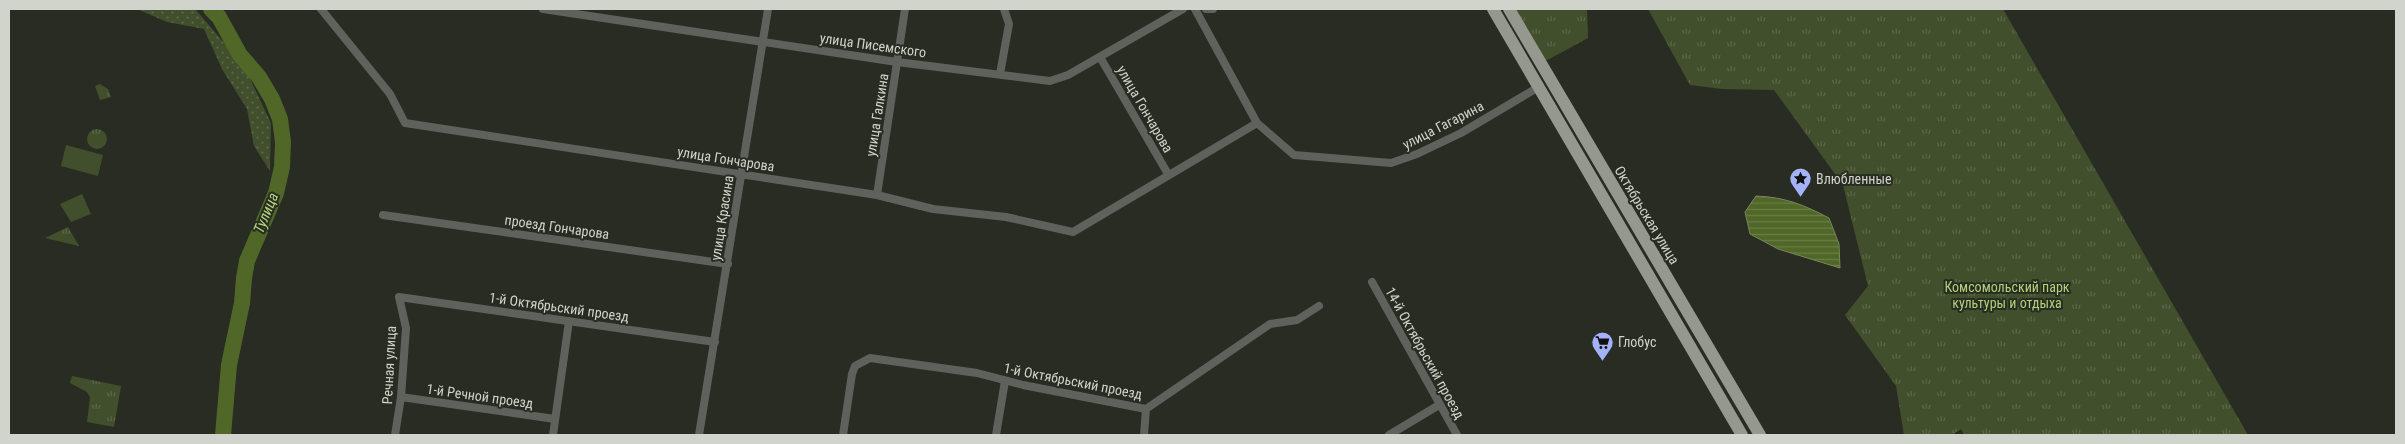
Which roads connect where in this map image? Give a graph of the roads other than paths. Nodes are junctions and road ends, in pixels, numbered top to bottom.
1 (321, 9) edge
2 (543, 9) edge
3 (768, 9) edge
4 (905, 9) edge
5 (1004, 9) edge
6 (1183, 9) edge
7 (1195, 9) edge
8 (1206, 9) edge
9 (1213, 9) edge
10 (1492, 9) edge
11 (1509, 9) edge
12 (762, 41) junction
13 (1100, 57) junction
14 (897, 62) junction
15 (1000, 74) junction
16 (1537, 88) junction
17 (1257, 123) junction
18 (742, 174) junction
19 (1168, 174) junction
20 (877, 195) junction
21 (383, 214) dead end
22 (728, 264) junction
23 (1372, 282) dead end
24 (399, 297) joint
25 (1319, 306) dead end
26 (569, 321) junction
27 (715, 342) junction
28 (1005, 381) junction
29 (401, 397) junction
30 (1439, 405) junction
31 (1146, 409) junction
32 (555, 419) junction
33 (395, 435) edge
34 (553, 435) edge
35 (699, 435) edge
36 (843, 435) edge
37 (996, 435) edge
38 (1144, 435) edge
39 (1390, 435) edge
40 (1457, 435) edge
41 (1742, 435) edge
42 (1760, 435) edge

1 - 18 street, улица Гончарова
2 - 12 street, улица Писемского
3 - 12 street, улица Красина
4 - 14 street, улица Галкина
5 - 15 street
6 - 13 street, улица Писемского
7 - 17 street, улица Гагарина
8 - 9 street
10 - 16 main road
11 - 42 main road, Октябрьская улица
12 - 14 street, улица Писемского
12 - 18 street, улица Красина
13 - 15 street, улица Писемского
13 - 19 street, улица Гончарова
14 - 15 street, улица Писемского
14 - 20 street, улица Галкина
16 - 17 street, улица Гагарина
16 - 41 main road
17 - 19 street, улица Гончарова
18 - 20 street, улица Гончарова
18 - 22 street, улица Красина
19 - 20 street, улица Гончарова
21 - 22 street, проезд Гончарова
22 - 27 street, улица Красина
23 - 30 street, 14-й Октябрьский проезд
24 - 26 street, 1-й Октябрьский проезд
24 - 29 street, Речная улица
25 - 31 street, 1-й Октябрьский проезд
26 - 27 street, 1-й Октябрьский проезд
26 - 32 street
27 - 35 street, улица Красина
28 - 31 street, 1-й Октябрьский проезд
28 - 36 street, 1-й Октябрьский проезд
28 - 37 street
29 - 32 street, 1-й Речной проезд
29 - 33 street, Речная улица
30 - 39 street
30 - 40 street, 14-й Октябрьский проезд
31 - 38 street
32 - 34 street

